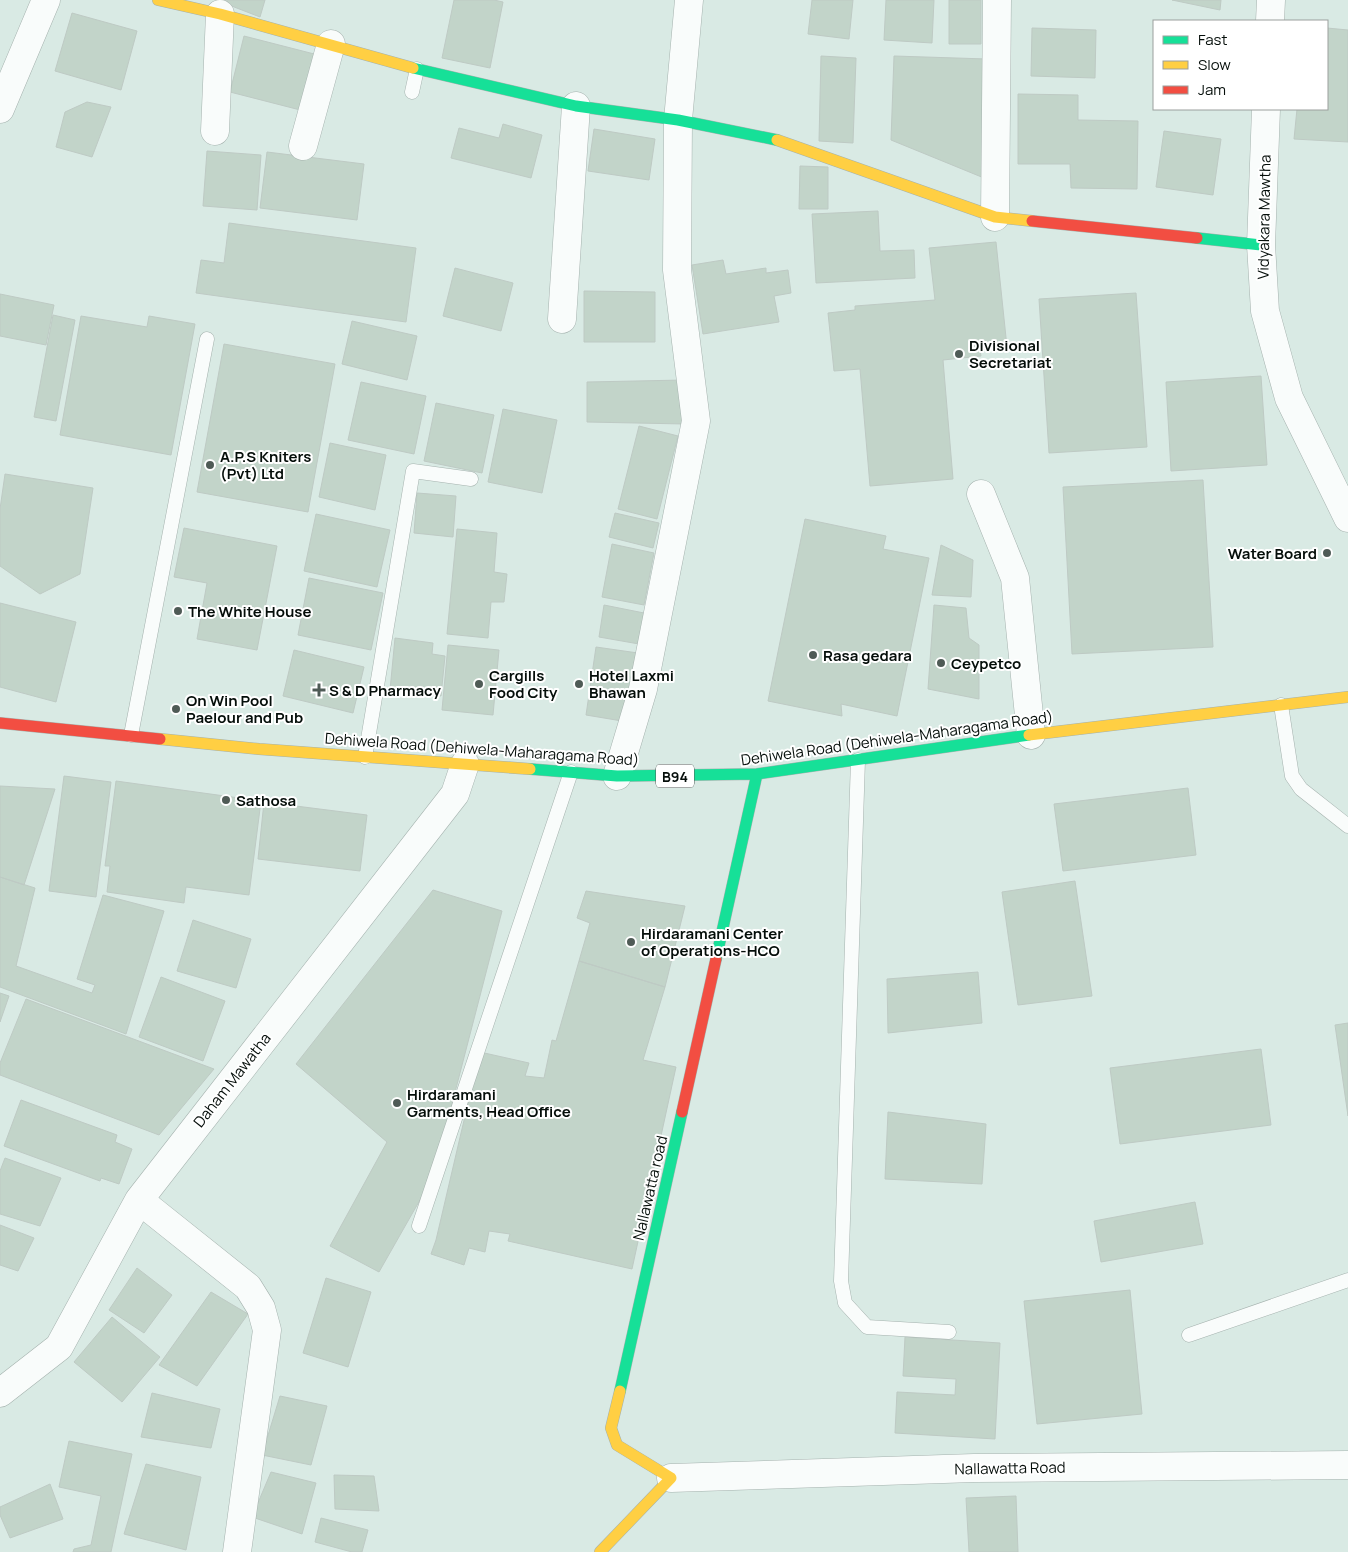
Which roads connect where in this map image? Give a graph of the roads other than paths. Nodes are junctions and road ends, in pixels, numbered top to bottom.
1 (46, 0) edge
2 (158, 0) edge
3 (689, 0) edge
4 (997, 0) edge
5 (1271, 0) edge
6 (220, 14) junction
7 (1270, 20) edge
8 (331, 44) junction
9 (417, 69) junction
10 (412, 92) dead end
11 (576, 106) junction
12 (0, 108) edge
13 (1266, 110) edge
14 (678, 120) junction
15 (215, 131) dead end
16 (303, 146) dead end
17 (995, 217) junction
18 (1261, 245) junction
19 (562, 319) dead end
20 (207, 339) dead end
21 (471, 479) dead end
22 (981, 494) dead end
23 (1348, 518) edge
24 (1348, 697) edge
25 (1281, 705) junction
26 (0, 723) edge
27 (131, 735) junction
28 (1031, 735) junction
29 (365, 757) junction
30 (858, 760) junction
31 (465, 764) junction
32 (571, 772) junction
33 (757, 774) junction
34 (617, 776) junction
35 (1348, 826) edge
36 (139, 1200) junction
37 (419, 1226) dead end
38 (1348, 1280) edge
39 (949, 1332) dead end
40 (1189, 1335) dead end
41 (0, 1393) edge
42 (1348, 1465) edge
43 (671, 1478) junction
44 (237, 1552) edge
45 (600, 1552) edge

1 - 12 street
2 - 6 street
3 - 14 street
4 - 17 street
5 - 7 street
6 - 8 street
6 - 15 street
8 - 9 street
8 - 16 street
9 - 10 lane
9 - 11 street
11 - 14 street
11 - 19 street
13 - 18 street, Vidyakara Mawtha
14 - 17 street
14 - 34 street
17 - 18 street
18 - 23 street, Vidyakara Mawtha
20 - 27 lane
21 - 29 lane
22 - 28 street
24 - 25 street, Dehiwela Road (Dehiwela-Maharagama Road) / B94
25 - 28 street, Dehiwela Road (Dehiwela-Maharagama Road) / B94
25 - 35 lane
26 - 27 street, Dehiwela Road (Dehiwela-Maharagama Road) / B94
27 - 29 street, Dehiwela Road (Dehiwela-Maharagama Road) / B94
28 - 30 street, Dehiwela Road (Dehiwela-Maharagama Road) / B94
29 - 31 street, Dehiwela Road (Dehiwela-Maharagama Road) / B94
30 - 33 street, Dehiwela Road (Dehiwela-Maharagama Road) / B94
30 - 39 lane
31 - 32 street, Dehiwela Road (Dehiwela-Maharagama Road) / B94
31 - 36 street, Daham Mawatha
32 - 34 street, Dehiwela Road (Dehiwela-Maharagama Road) / B94
32 - 37 lane
33 - 34 street, Dehiwela Road (Dehiwela-Maharagama Road) / B94
33 - 43 street, Nallawatta road
36 - 41 street, Daham Mawatha
36 - 44 street
38 - 40 lane
42 - 43 street, Nallawatta Road
43 - 45 street

